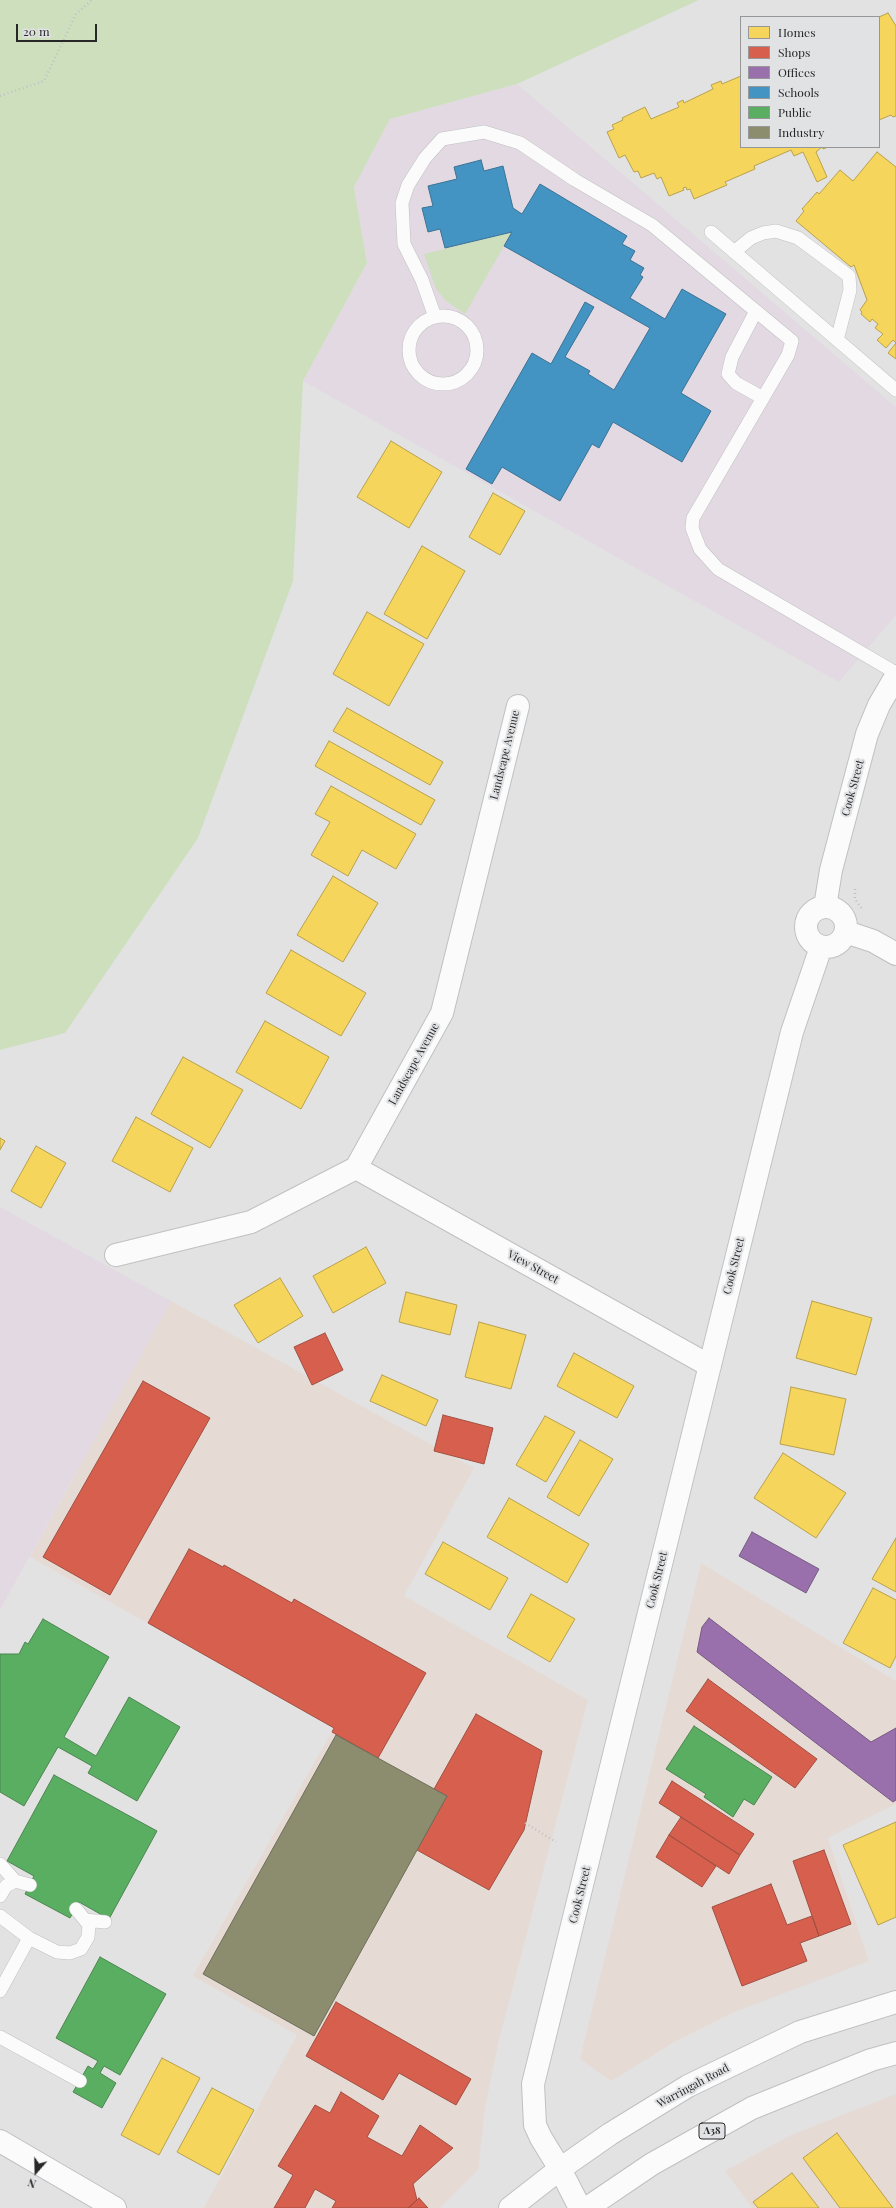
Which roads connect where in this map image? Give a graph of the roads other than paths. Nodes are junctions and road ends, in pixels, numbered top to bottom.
1 (711, 232) dead end
2 (734, 252) junction
3 (756, 311) junction
4 (435, 317) junction
5 (837, 340) junction
6 (896, 390) edge
7 (763, 398) junction
8 (896, 673) edge
9 (896, 676) edge
10 (518, 706) dead end
11 (825, 907) junction
12 (846, 932) junction
13 (821, 947) junction
14 (896, 954) edge
15 (356, 1168) junction
16 (116, 1256) dead end
17 (710, 1366) junction
18 (0, 1864) edge
19 (15, 1881) junction
20 (30, 1885) dead end
21 (0, 1896) edge
22 (76, 1909) dead end
23 (0, 1916) edge
24 (85, 1920) junction
25 (105, 1922) dead end
26 (29, 1938) junction
27 (0, 1991) edge
28 (896, 2002) edge
29 (0, 2037) edge
30 (896, 2053) edge
31 (80, 2081) dead end
32 (0, 2141) edge
33 (560, 2168) junction
34 (115, 2208) edge
35 (510, 2208) edge
36 (580, 2208) edge
37 (587, 2208) edge

1 - 2 lane
2 - 5 lane
2 - 5 lane
3 - 4 lane
3 - 7 lane
3 - 7 lane
4 - 4 lane
5 - 6 lane
7 - 8 lane
9 - 11 main road, Cook Street
10 - 15 main road, Landscape Avenue
11 - 12 main road
11 - 13 main road
12 - 13 main road
12 - 14 main road
13 - 17 main road, Cook Street
15 - 16 main road
15 - 17 main road, View Street
17 - 33 main road, Cook Street
18 - 19 lane
19 - 20 lane
19 - 21 lane
22 - 24 lane
23 - 26 lane
24 - 25 lane
24 - 26 lane
26 - 27 lane
28 - 33 main road, Warringah Road
29 - 31 lane
30 - 37 main road, A38
32 - 34 main road
33 - 35 main road, Warringah Road
33 - 36 main road, Cook Street

